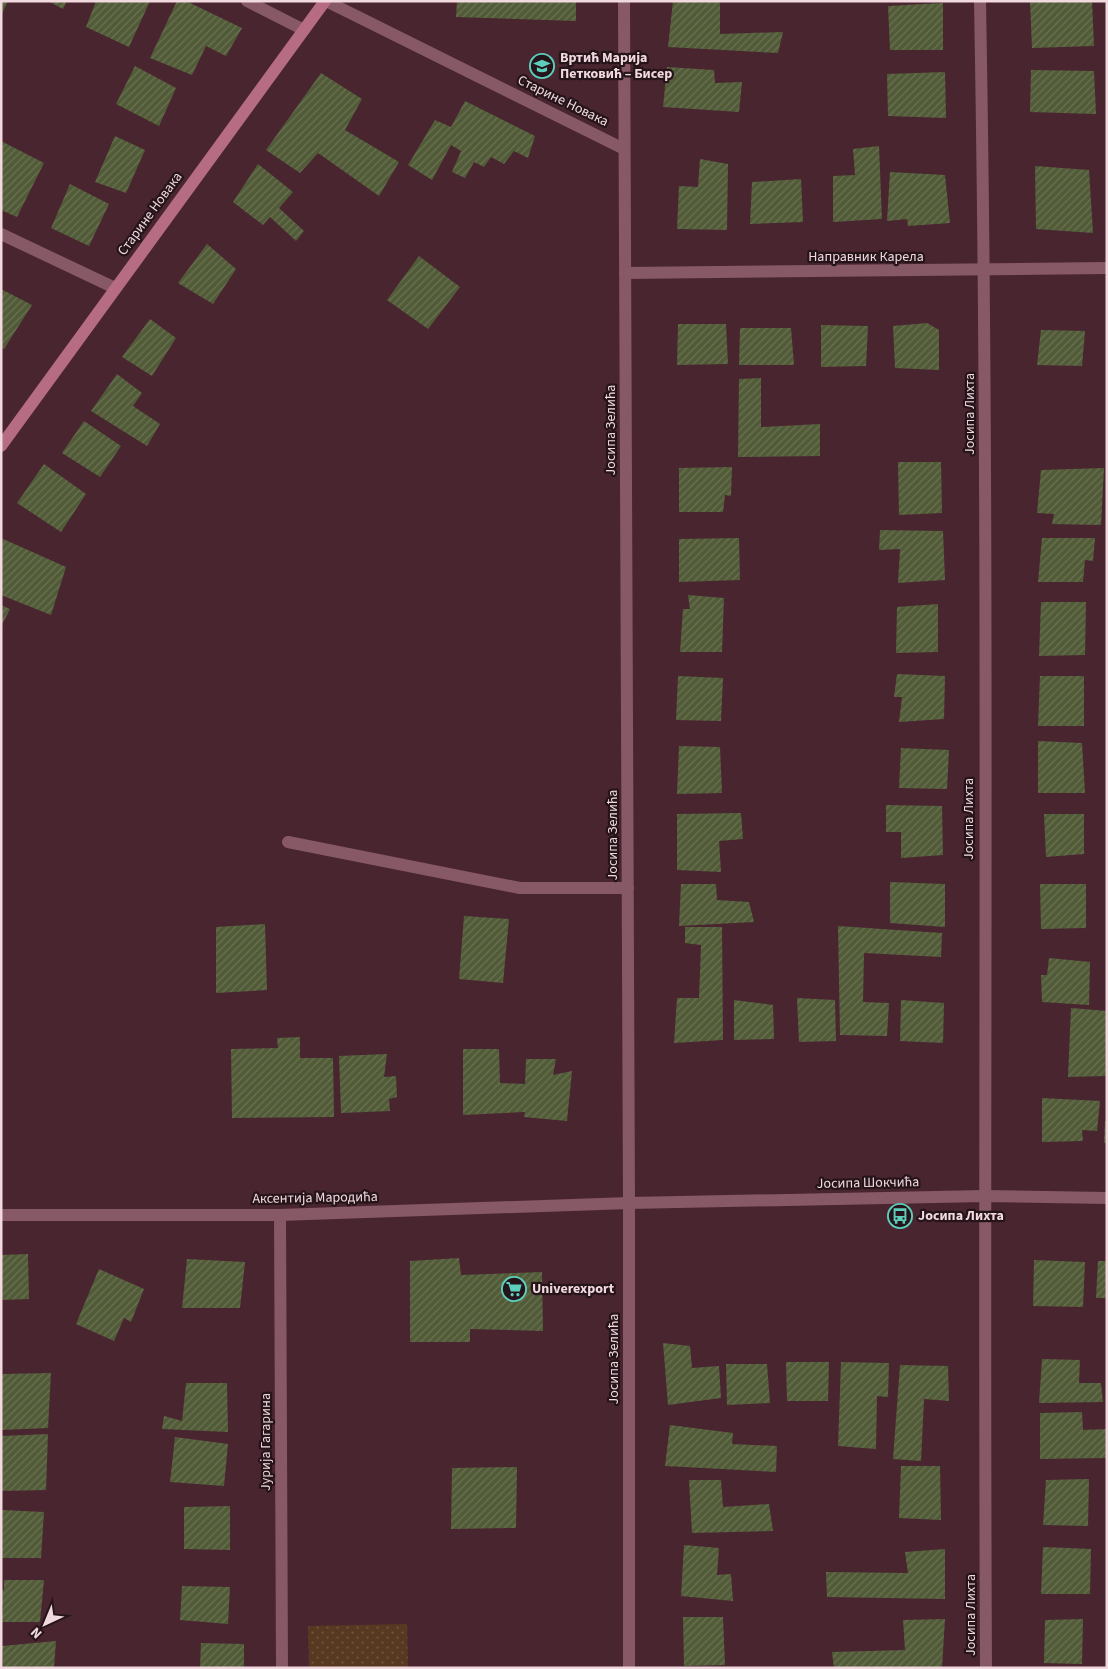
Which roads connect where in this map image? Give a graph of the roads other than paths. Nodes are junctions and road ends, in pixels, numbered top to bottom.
1 (247, 1) edge
2 (325, 1) edge
3 (624, 1) edge
4 (980, 1) edge
5 (304, 30) junction
6 (624, 149) junction
7 (1, 234) edge
8 (1107, 268) edge
9 (985, 271) junction
10 (625, 274) junction
11 (115, 288) junction
12 (1, 446) edge
13 (288, 842) dead end
14 (628, 888) junction
15 (984, 1196) junction
16 (1107, 1198) edge
17 (629, 1203) junction
18 (1, 1215) edge
19 (280, 1215) junction
20 (282, 1668) edge
21 (629, 1668) edge
22 (986, 1668) edge

1 - 5 street
2 - 5 street, Старине Новака
2 - 6 street, Старине Новака
3 - 6 street, Јосипа Зелића
4 - 9 street, Јосипа Лихта
5 - 11 street, Старине Новака
6 - 10 street, Јосипа Зелића
7 - 11 street
8 - 9 street, Направник Карела
9 - 10 street, Направник Карела
9 - 15 street, Јосипа Лихта
10 - 14 street, Јосипа Зелића
11 - 12 street, Старине Новака
13 - 14 street
14 - 17 street, Јосипа Зелића
15 - 16 street, Јосипа Шокчића
15 - 17 street, Јосипа Шокчића
15 - 22 street, Јосипа Лихта
17 - 19 street, Аксентија Мародића
17 - 21 street, Јосипа Зелића
18 - 19 street, Аксентија Мародића
19 - 20 street, Јурија Гагарина

